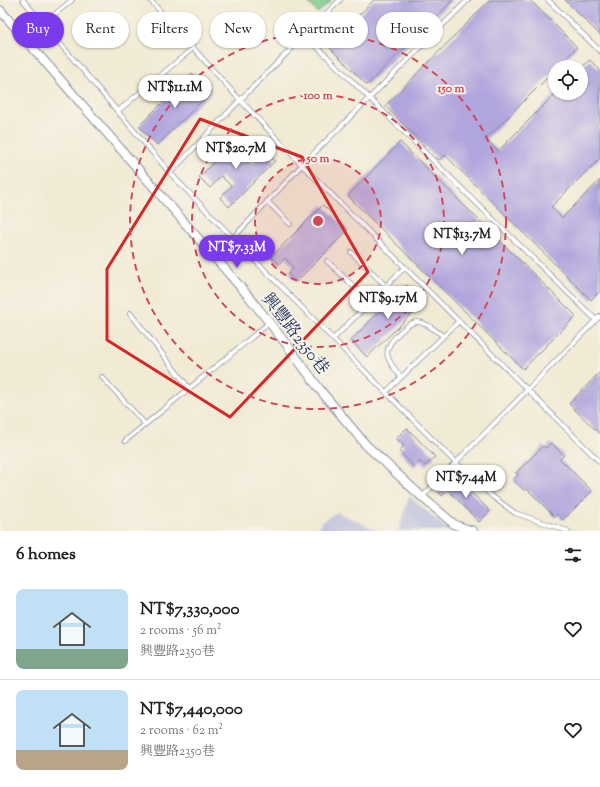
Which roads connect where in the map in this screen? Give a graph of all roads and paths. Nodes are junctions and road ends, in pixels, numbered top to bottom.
1 (23, 0) edge
2 (72, 0) edge
3 (150, 0) edge
4 (340, 0) edge
5 (468, 0) edge
6 (548, 0) edge
7 (0, 10) edge
8 (34, 12) edge
9 (57, 12) edge
10 (161, 12) edge
11 (328, 12) edge
12 (64, 47) edge
13 (193, 48) joint
14 (292, 48) edge
15 (318, 48) edge
16 (600, 51) edge
17 (369, 98) junction
18 (240, 100) junction
19 (118, 111) junction
20 (302, 165) junction
21 (170, 173) junction
22 (268, 201) junction
23 (290, 224) dead end
24 (233, 238) junction
25 (351, 252) dead end
26 (327, 261) dead end
27 (405, 267) junction
28 (386, 286) junction
29 (370, 302) junction
30 (130, 314) dead end
31 (600, 316) edge
32 (596, 320) junction
33 (459, 321) junction
34 (269, 323) junction
35 (443, 336) junction
36 (334, 339) junction
37 (102, 377) dead end
38 (401, 377) junction
39 (189, 388) junction
40 (528, 390) junction
41 (386, 392) junction
42 (145, 424) junction
43 (125, 441) dead end
44 (455, 462) junction
45 (600, 462) edge
46 (422, 497) junction
47 (473, 531) edge
48 (568, 531) edge

1 - 8 lane
2 - 9 lane
3 - 10 lane
4 - 11 lane
5 - 17 lane
6 - 16 lane
7 - 34 street, 興豐路2350巷
12 - 19 lane
13 - 18 lane
13 - 19 lane
14 - 18 lane
15 - 17 lane
17 - 20 lane
17 - 32 lane
18 - 20 lane
18 - 21 lane
19 - 21 lane
20 - 22 lane
20 - 27 lane
21 - 24 lane
22 - 23 lane
22 - 24 lane
24 - 36 lane
25 - 28 lane
26 - 29 lane
27 - 28 lane
27 - 33 lane
28 - 29 lane
29 - 36 lane
30 - 39 lane
31 - 32 lane
32 - 40 lane
33 - 35 lane
33 - 40 lane
34 - 39 lane
34 - 46 street, 興豐路2350巷
35 - 38 lane
35 - 38 lane
36 - 41 lane
37 - 42 lane
38 - 41 lane
39 - 42 lane
40 - 44 lane
40 - 45 lane
41 - 44 lane
42 - 43 lane
44 - 46 lane
44 - 48 lane
46 - 47 street, 興豐路2350巷

